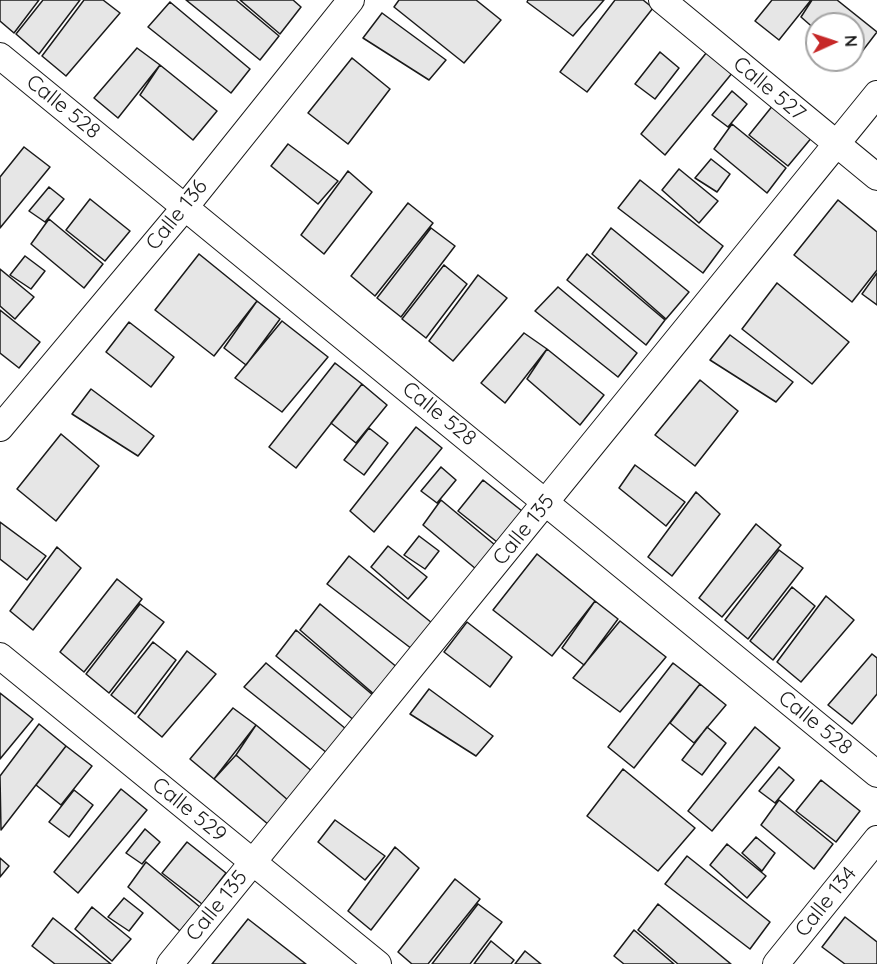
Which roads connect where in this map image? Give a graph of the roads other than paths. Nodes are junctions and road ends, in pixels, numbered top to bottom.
1 (351, 0) edge
2 (662, 0) edge
3 (0, 56) edge
4 (877, 94) edge
5 (836, 145) junction
6 (877, 177) edge
7 (186, 206) junction
8 (0, 428) edge
9 (546, 503) junction
10 (0, 656) edge
11 (877, 774) edge
12 (877, 839) edge
13 (253, 861) junction
14 (170, 964) edge
15 (378, 964) edge
16 (776, 964) edge

1 - 7 street, Calle 136
2 - 5 street, Calle 527
3 - 7 street, Calle 528
4 - 5 street, Calle 135
5 - 6 street, Calle 527
5 - 9 street, Calle 135
7 - 8 street, Calle 136
7 - 9 street, Calle 528
9 - 11 street, Calle 528
9 - 13 street, Calle 135
10 - 13 street, Calle 529
12 - 16 street, Calle 134
13 - 14 street, Calle 135
13 - 15 street, Calle 529

